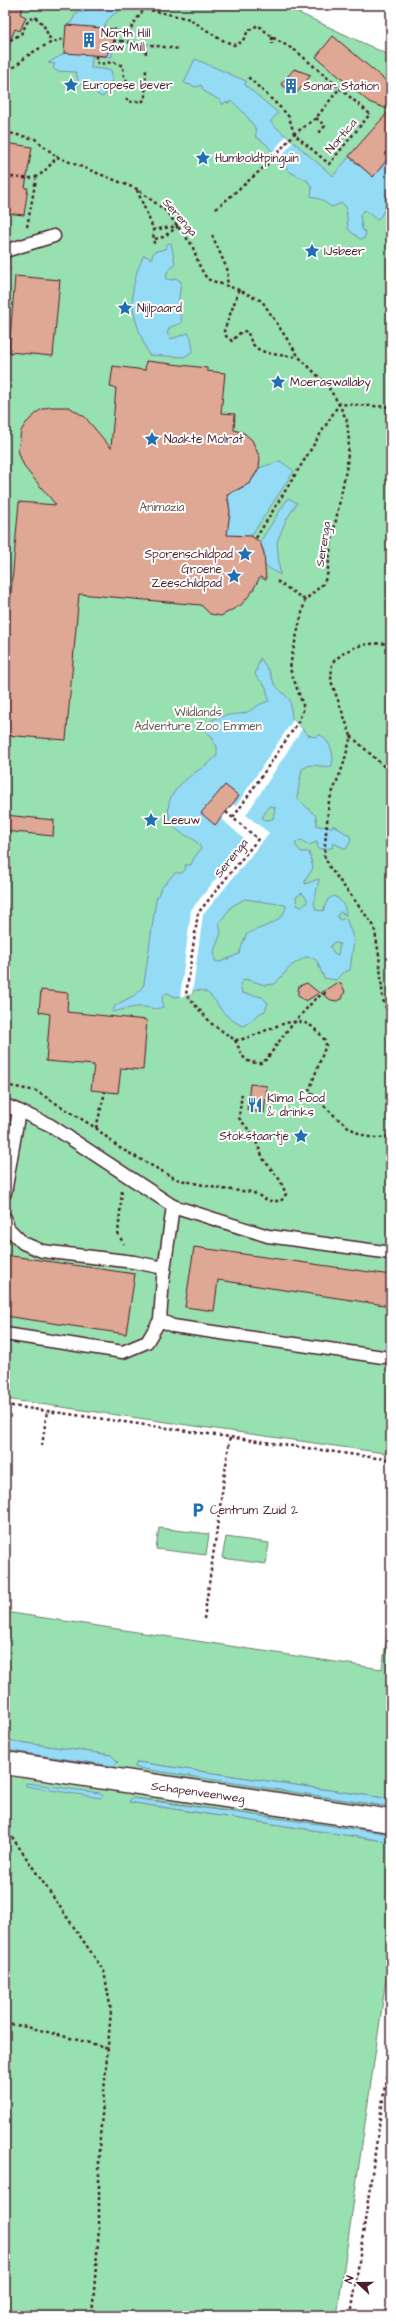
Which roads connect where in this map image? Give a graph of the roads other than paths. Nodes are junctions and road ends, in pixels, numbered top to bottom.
1 (54, 236) dead end
2 (5, 251) edge
3 (5, 1104) edge
4 (19, 1111) junction
5 (5, 1193) edge
6 (173, 1206) junction
7 (5, 1218) edge
8 (391, 1253) edge
9 (164, 1268) junction
10 (160, 1320) junction
11 (5, 1334) edge
12 (383, 1357) dead end
13 (5, 1763) edge
14 (391, 1821) edge

1 - 2 lane
3 - 4 lane
4 - 5 lane
4 - 6 lane
6 - 8 lane
6 - 9 lane
7 - 9 lane
9 - 10 lane
10 - 11 lane
10 - 12 lane
13 - 14 street, Schapenveenweg

